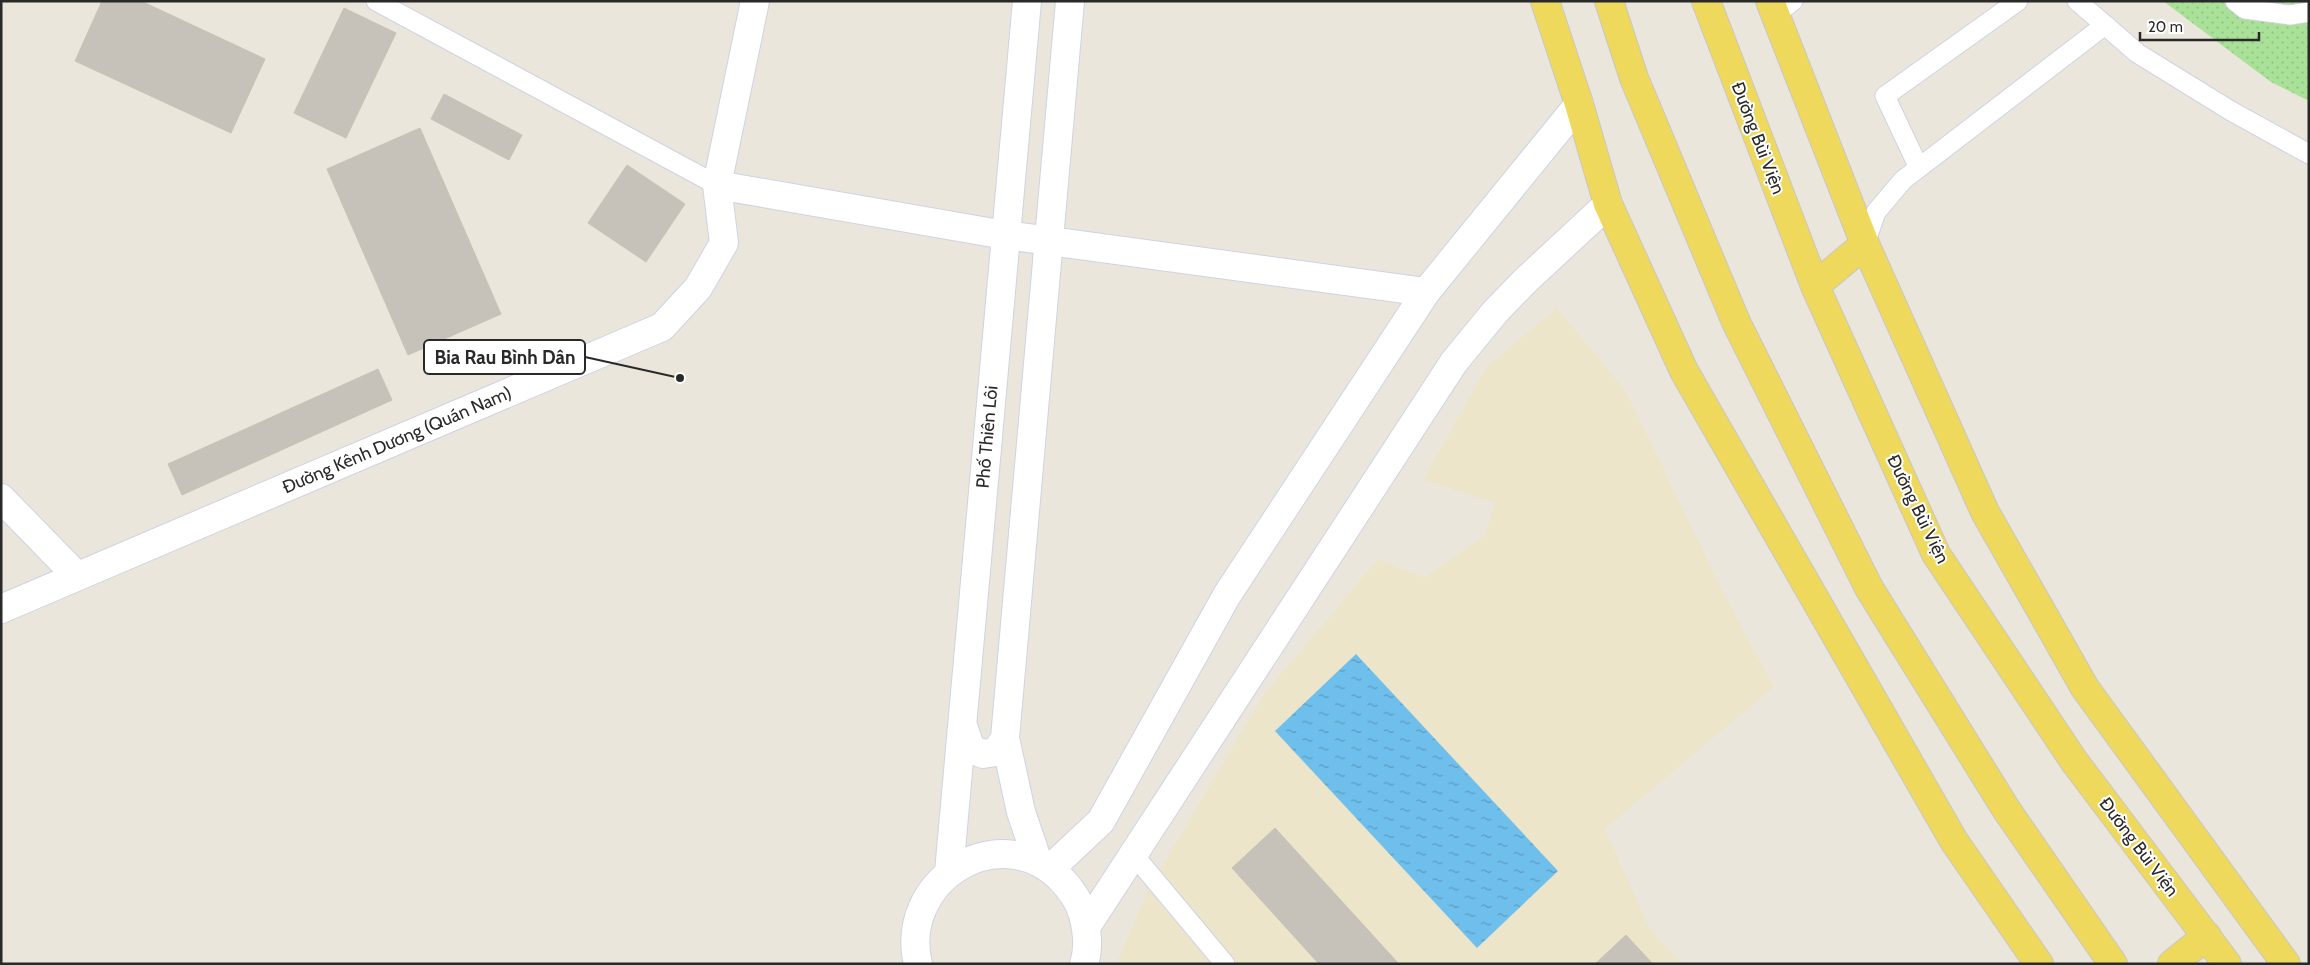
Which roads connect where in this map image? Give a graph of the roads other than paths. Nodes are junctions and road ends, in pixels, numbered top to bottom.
1 (376, 1) edge
2 (755, 1) edge
3 (1027, 1) edge
4 (1070, 1) edge
5 (1545, 1) edge
6 (1609, 1) edge
7 (1706, 1) edge
8 (2018, 1) edge
9 (2077, 1) edge
10 (2235, 1) edge
11 (1779, 6) edge
12 (2309, 12) edge
13 (2105, 25) junction
14 (1579, 104) junction
15 (2309, 154) edge
16 (1919, 168) junction
17 (717, 185) junction
18 (1608, 204) junction
19 (1005, 235) junction
20 (1048, 240) junction
21 (1866, 244) junction
22 (1815, 286) junction
23 (1426, 292) junction
24 (1, 498) edge
25 (77, 576) junction
26 (1, 609) edge
27 (963, 726) junction
28 (1005, 738) junction
29 (1132, 854) junction
30 (1044, 866) junction
31 (949, 872) junction
32 (1086, 927) junction
33 (2207, 936) junction
34 (918, 964) edge
35 (1084, 964) edge
36 (1225, 964) edge
37 (2039, 964) edge
38 (2113, 964) edge
39 (2172, 964) edge
40 (2227, 964) edge
41 (2286, 964) edge

1 - 17 lane
2 - 17 street, Đường Kênh Dương (Quán Nam)
3 - 19 street, Phố Thiên Lôi
4 - 20 street
5 - 14 main road
6 - 38 main road
7 - 22 main road, Đường Bùi Viện
8 - 16 lane
9 - 13 lane
10 - 12 lane
11 - 21 main road
13 - 15 lane
13 - 16 lane
14 - 18 main road
14 - 23 street
16 - 21 lane
17 - 19 street
17 - 25 street, Đường Kênh Dương (Quán Nam)
18 - 29 street
18 - 37 main road
19 - 20 street
19 - 27 street, Phố Thiên Lôi
20 - 23 street
20 - 28 street
21 - 22 main road
21 - 41 main road
22 - 33 main road, Đường Bùi Viện
23 - 30 street
24 - 25 street
25 - 26 street, Đường Kênh Dương (Quán Nam)
27 - 28 street
27 - 31 street, Phố Thiên Lôi
28 - 30 street
29 - 32 street
29 - 36 lane
30 - 31 street
30 - 32 street
31 - 34 street
32 - 35 street
33 - 39 main road
33 - 40 main road, Đường Bùi Viện

